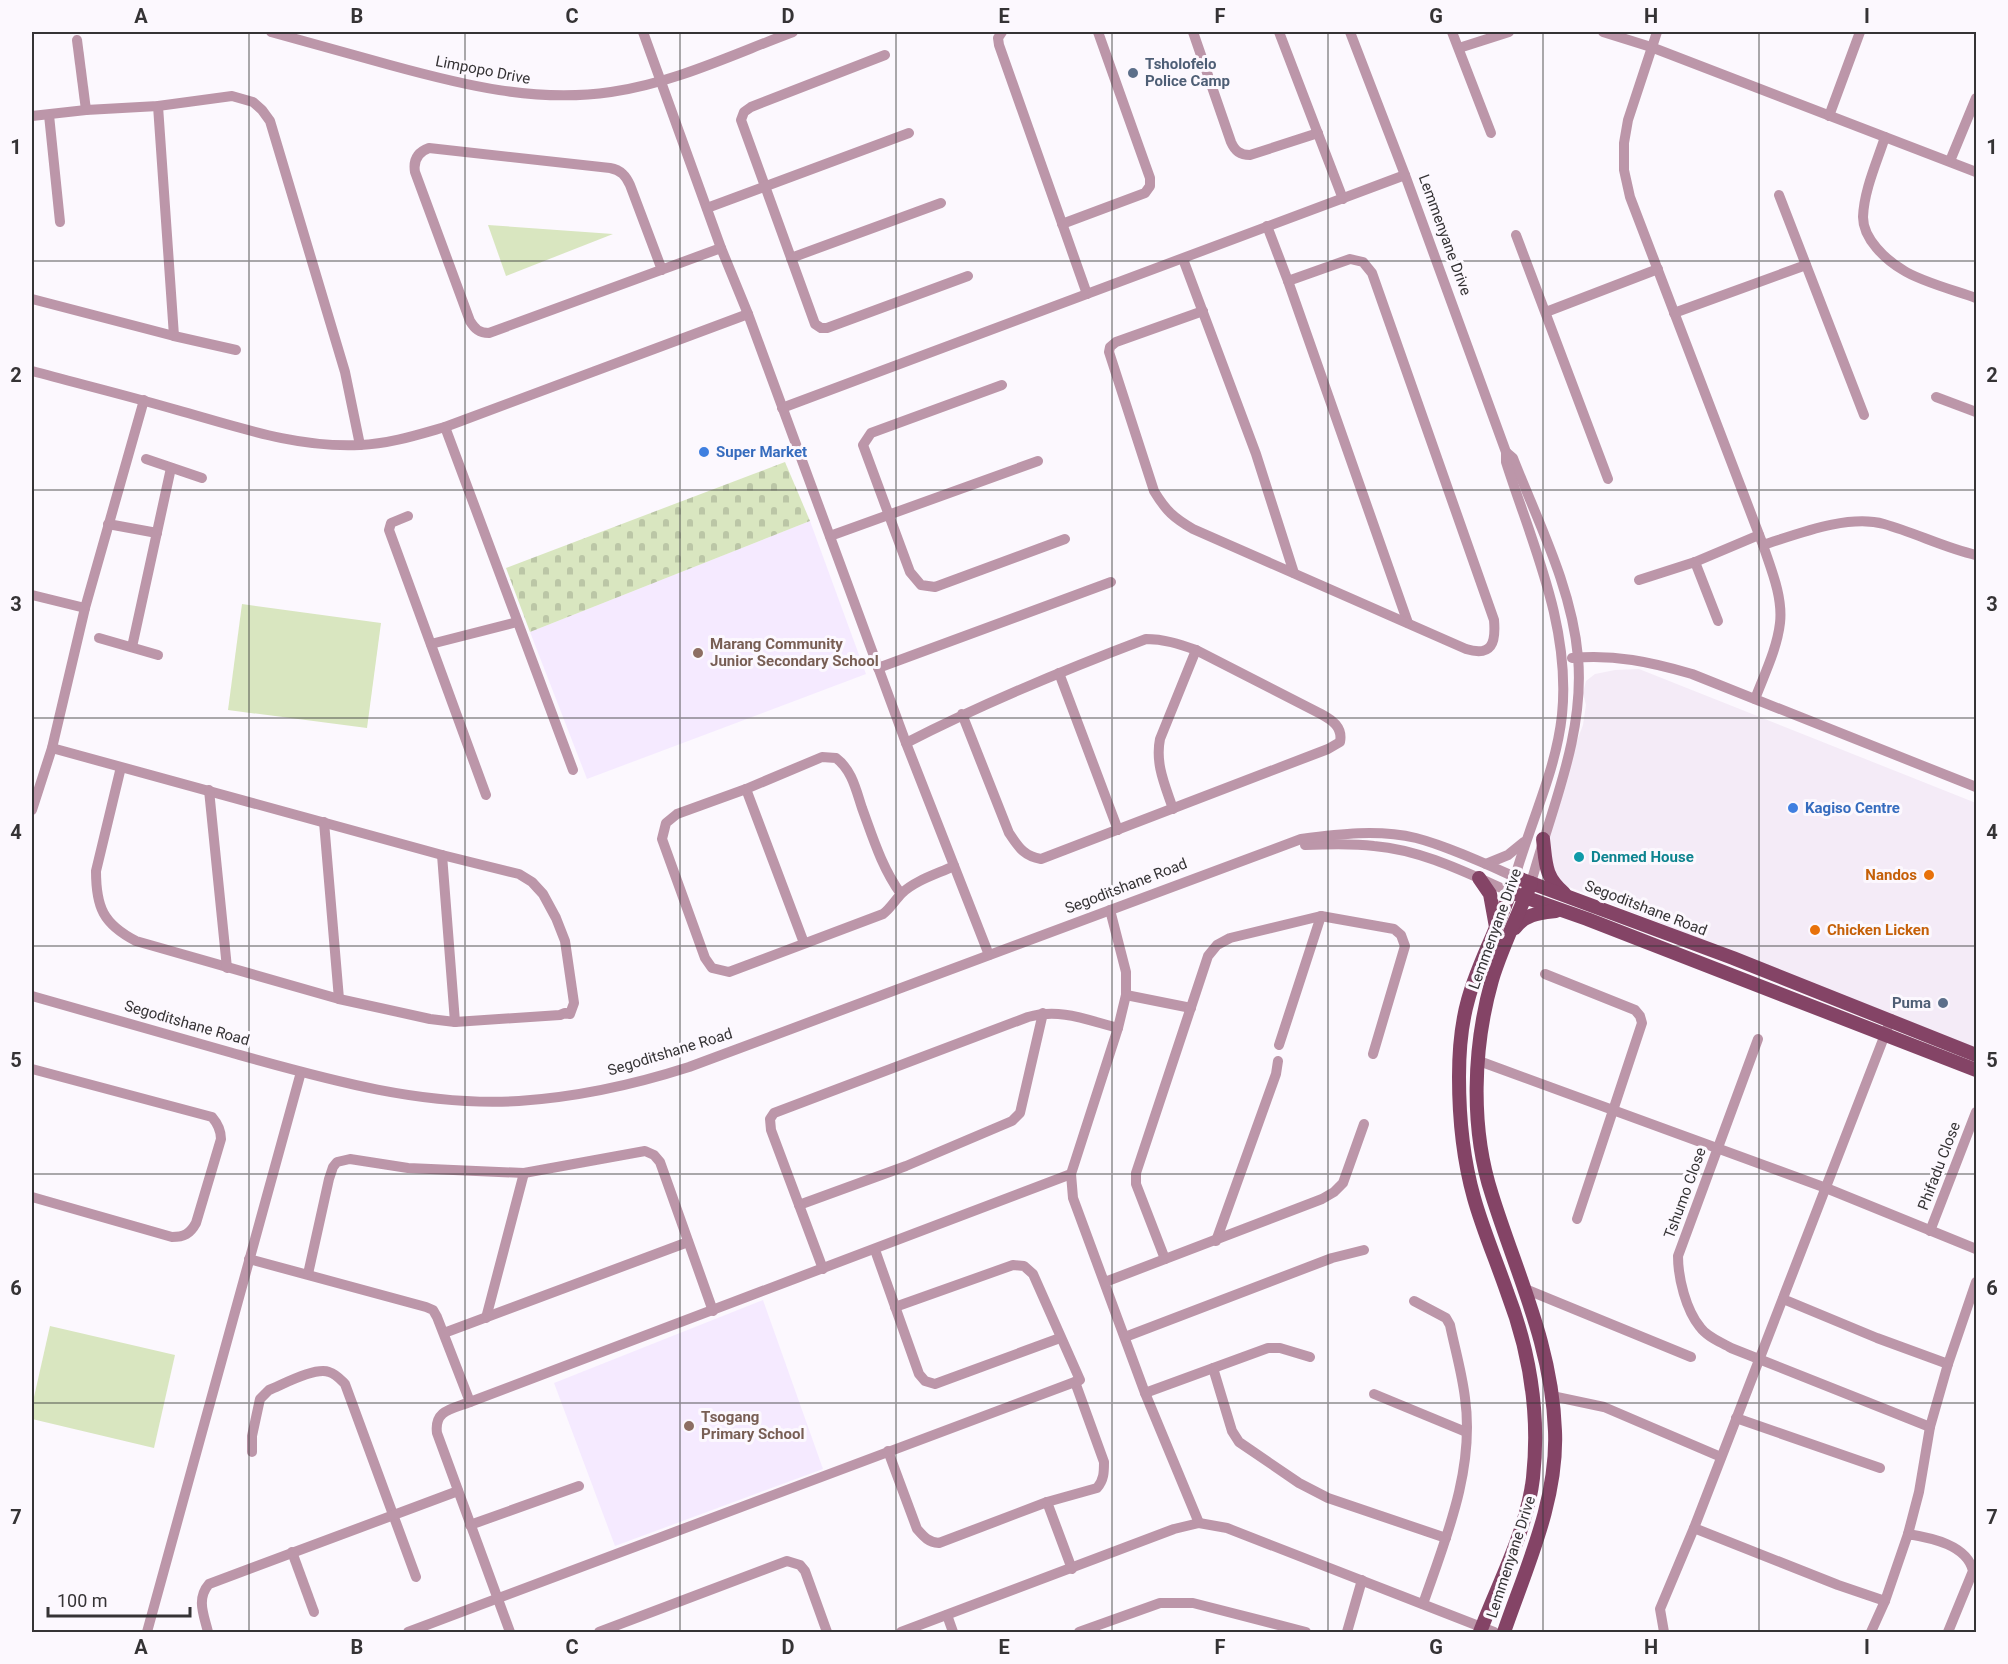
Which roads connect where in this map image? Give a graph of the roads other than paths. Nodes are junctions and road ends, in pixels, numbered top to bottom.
1 (272, 32) edge
2 (643, 32) edge
3 (793, 32) edge
4 (1002, 32) edge
5 (1098, 32) edge
6 (1193, 32) edge
7 (1279, 32) edge
8 (1350, 32) edge
9 (1452, 32) edge
10 (1509, 32) edge
11 (1603, 32) edge
12 (1657, 32) edge
13 (1860, 32) edge
14 (77, 39) dead end
15 (1651, 47) junction
16 (1459, 48) junction
17 (885, 55) dead end
18 (662, 81) junction
19 (1977, 98) edge
20 (158, 106) junction
21 (86, 110) junction
22 (49, 115) junction
23 (32, 116) edge
24 (1829, 116) junction
25 (909, 133) dead end
26 (1318, 133) junction
27 (1491, 133) dead end
28 (1885, 137) junction
29 (1950, 161) junction
30 (1977, 172) edge
31 (1406, 175) junction
32 (765, 186) junction
33 (1779, 195) dead end
34 (1343, 199) junction
35 (941, 203) dead end
36 (707, 208) junction
37 (60, 222) dead end
38 (1062, 224) junction
39 (1267, 226) junction
40 (1516, 235) dead end
41 (721, 248) junction
42 (791, 258) junction
43 (1183, 259) junction
44 (1806, 265) junction
45 (1658, 269) junction
46 (662, 270) junction
47 (968, 276) dead end
48 (1288, 281) junction
49 (1087, 294) junction
50 (1977, 298) edge
51 (32, 299) edge
52 (1203, 311) junction
53 (1546, 312) junction
54 (1674, 313) junction
55 (748, 314) junction
56 (174, 336) junction
57 (236, 350) dead end
58 (32, 371) edge
59 (1002, 385) dead end
60 (1936, 397) dead end
61 (144, 400) junction
62 (782, 408) junction
63 (1977, 412) edge
64 (1864, 415) dead end
65 (445, 427) junction
66 (360, 445) junction
67 (1506, 452) junction
68 (146, 459) dead end
69 (1038, 461) dead end
70 (171, 468) junction
71 (202, 478) dead end
72 (1608, 479) dead end
73 (889, 515) junction
74 (408, 516) dead end
75 (108, 524) junction
76 (157, 533) junction
77 (830, 536) junction
78 (1065, 539) dead end
79 (1761, 541) junction
80 (1977, 555) edge
81 (1695, 562) junction
82 (1294, 573) junction
83 (1639, 580) dead end
84 (1111, 582) dead end
85 (32, 595) edge
86 (85, 608) junction
87 (1718, 621) dead end
88 (517, 622) junction
89 (1408, 623) junction
90 (99, 638) dead end
91 (431, 644) junction
92 (132, 647) junction
93 (1196, 650) junction
94 (158, 654) dead end
95 (1578, 657) junction
96 (1563, 658) junction
97 (878, 668) junction
98 (1059, 672) junction
99 (1755, 699) junction
100 (962, 714) junction
101 (906, 743) junction
102 (52, 748) junction
103 (121, 767) junction
104 (573, 770) dead end
105 (1977, 787) edge
106 (746, 789) junction
107 (209, 790) junction
108 (486, 795) dead end
109 (1173, 809) junction
110 (32, 810) edge
111 (324, 822) junction
112 (1118, 830) junction
113 (1543, 839) junction
114 (1526, 840) junction
115 (1296, 842) junction
116 (442, 855) junction
117 (1486, 864) junction
118 (954, 866) junction
119 (1515, 877) junction
120 (1479, 878) junction
121 (1531, 883) junction
122 (1510, 892) junction
123 (901, 894) junction
124 (1566, 895) junction
125 (1525, 897) junction
126 (1110, 910) junction
127 (1561, 910) junction
128 (1321, 916) junction
129 (1497, 929) junction
130 (1510, 934) junction
131 (804, 943) junction
132 (989, 955) junction
133 (227, 968) junction
134 (1545, 974) dead end
135 (1126, 995) junction
136 (32, 996) edge
137 (339, 999) junction
138 (1191, 1008) junction
139 (1043, 1013) junction
140 (1891, 1019) junction
141 (455, 1022) junction
142 (1118, 1028) junction
143 (1885, 1035) junction
144 (1758, 1039) dead end
145 (1279, 1045) dead end
146 (1373, 1054) dead end
147 (1977, 1054) edge
148 (1278, 1061) dead end
149 (1479, 1061) junction
150 (32, 1070) edge
151 (1977, 1070) edge
152 (301, 1072) junction
153 (1613, 1109) junction
154 (1976, 1112) edge
155 (1364, 1124) dead end
156 (1718, 1149) junction
157 (524, 1173) junction
158 (1071, 1174) junction
159 (1826, 1188) junction
160 (32, 1197) edge
161 (799, 1205) junction
162 (1576, 1219) dead end
163 (1930, 1231) junction
164 (1216, 1241) junction
165 (688, 1242) junction
166 (1977, 1249) edge
167 (875, 1250) junction
168 (1364, 1250) dead end
169 (249, 1259) junction
170 (1165, 1259) junction
171 (823, 1269) junction
172 (308, 1274) junction
173 (1105, 1282) junction
174 (1977, 1282) edge
175 (1525, 1289) junction
176 (1783, 1299) junction
177 (1414, 1301) dead end
178 (895, 1307) junction
179 (713, 1311) junction
180 (486, 1318) junction
181 (444, 1333) junction
182 (1125, 1337) junction
183 (1060, 1338) junction
184 (1691, 1357) dead end
185 (1310, 1358) dead end
186 (1759, 1360) junction
187 (1948, 1364) junction
188 (1213, 1368) junction
189 (1075, 1382) junction
190 (1145, 1393) junction
191 (1374, 1394) dead end
192 (1552, 1396) junction
193 (470, 1402) junction
194 (1736, 1419) junction
195 (1930, 1427) junction
196 (1466, 1432) junction
197 (888, 1451) junction
198 (252, 1452) dead end
199 (1721, 1457) junction
200 (1880, 1468) dead end
201 (579, 1486) dead end
202 (458, 1491) junction
203 (1047, 1502) junction
204 (393, 1514) junction
205 (1198, 1523) junction
206 (470, 1525) junction
207 (1694, 1528) junction
208 (1908, 1534) junction
209 (1446, 1538) junction
210 (292, 1552) junction
211 (1072, 1569) junction
212 (416, 1577) dead end
213 (1362, 1580) junction
214 (498, 1599) junction
215 (1885, 1601) junction
216 (1423, 1604) junction
217 (314, 1612) dead end
218 (947, 1615) junction
219 (1486, 1630) edge
220 (147, 1632) edge
221 (208, 1632) edge
222 (408, 1632) edge
223 (510, 1632) edge
224 (599, 1632) edge
225 (826, 1632) edge
226 (901, 1632) edge
227 (953, 1632) edge
228 (1079, 1632) edge
229 (1306, 1632) edge
230 (1347, 1632) edge
231 (1504, 1632) edge
232 (1664, 1632) edge
233 (1871, 1632) edge
234 (1948, 1632) edge

1 - 18 street, Limpopo Drive
2 - 18 street
3 - 18 street, Limpopo Drive
4 - 38 street
5 - 38 street
6 - 26 street
7 - 26 street
8 - 31 street, Lemmenyane Drive
9 - 16 street
10 - 16 street
11 - 15 street
12 - 15 street
13 - 24 street
14 - 21 street
15 - 24 street
15 - 45 street
16 - 27 street
17 - 32 street
18 - 36 street
19 - 29 street
20 - 21 street
20 - 56 street
20 - 66 street
21 - 22 street
22 - 23 street
22 - 37 street
24 - 28 street
25 - 32 street
26 - 34 street
28 - 29 street
28 - 50 street
29 - 30 street
31 - 34 street
31 - 67 street, Lemmenyane Drive
32 - 36 street
32 - 42 street
33 - 44 street
34 - 39 street
35 - 42 street
36 - 41 street
38 - 49 street
39 - 43 street
39 - 48 street
40 - 53 street
41 - 46 street
41 - 55 street
42 - 47 street
43 - 49 street
43 - 52 street
44 - 54 street
44 - 64 street
45 - 53 street
45 - 54 street
46 - 46 street
48 - 89 street
48 - 89 street
49 - 62 street
51 - 56 street
52 - 82 street
52 - 82 street
53 - 72 street
54 - 79 street
55 - 62 street
55 - 65 street
56 - 57 street
58 - 61 street
59 - 73 street
60 - 63 street
61 - 66 street
61 - 75 street
62 - 77 street
65 - 66 street
65 - 88 street
67 - 95 street, Lemmenyane Drive
67 - 96 street, Lemmenyane Drive
68 - 70 street
69 - 73 street
70 - 71 street
70 - 76 street
73 - 77 street
73 - 78 street
74 - 91 street
75 - 76 street
75 - 86 street
76 - 92 street
77 - 97 street
79 - 80 street
79 - 81 street
79 - 99 street
81 - 83 street
81 - 87 street
82 - 89 street
84 - 97 street
85 - 86 street
86 - 102 street
88 - 91 street
88 - 104 street
90 - 92 street
91 - 108 street
92 - 94 street
93 - 98 street
93 - 109 street
93 - 109 street
95 - 96 street
95 - 99 street
95 - 113 street, Lemmenyane Drive
96 - 114 street, Lemmenyane Drive
97 - 101 street
98 - 100 street
98 - 112 street
99 - 105 street
100 - 101 street
100 - 112 street
101 - 118 street
102 - 103 street
102 - 110 street
103 - 107 street
103 - 133 street
106 - 123 street
106 - 131 street
106 - 131 street
107 - 111 street
107 - 133 street
109 - 112 street
111 - 116 street
111 - 137 street
113 - 121 street, Lemmenyane Drive
113 - 124 main road
114 - 117 street
114 - 119 street, Lemmenyane Drive
115 - 117 street, Segoditshane Road
115 - 120 street, Segoditshane Road
115 - 126 street, Segoditshane Road
116 - 141 street
116 - 141 street
117 - 119 street, Segoditshane Road
118 - 123 street
118 - 132 street
119 - 121 main road, Segoditshane Road
119 - 122 main road, Lemmenyane Drive
120 - 122 street, Segoditshane Road
120 - 129 main road
121 - 124 main road, Segoditshane Road
121 - 125 main road, Lemmenyane Drive
122 - 125 main road, Segoditshane Road
122 - 129 main road, Lemmenyane Drive
123 - 131 street
124 - 140 main road, Segoditshane Road
125 - 127 main road, Segoditshane Road
125 - 130 main road, Lemmenyane Drive
126 - 132 street, Segoditshane Road
126 - 135 street
127 - 130 main road
127 - 143 main road, Segoditshane Road
128 - 138 street
128 - 145 street
128 - 146 street
129 - 219 main road, Lemmenyane Drive
130 - 149 main road, Lemmenyane Drive
132 - 152 street, Segoditshane Road
133 - 137 street
134 - 153 street
135 - 138 street
135 - 142 street
136 - 152 street, Segoditshane Road
137 - 141 street
138 - 170 street
139 - 142 street
139 - 161 street
139 - 161 street
140 - 143 street
140 - 147 main road, Segoditshane Road
142 - 158 street
143 - 151 main road, Segoditshane Road
143 - 159 street
144 - 156 street, Tshumo Close
148 - 164 street
149 - 153 street
149 - 175 main road, Lemmenyane Drive
150 - 160 street
152 - 169 street
153 - 156 street
153 - 162 street
154 - 163 street, Phifadu Close
155 - 164 street
156 - 159 street
156 - 186 street, Tshumo Close
157 - 165 street
157 - 172 street
157 - 180 street
158 - 167 street
158 - 173 street
159 - 163 street
159 - 176 street
161 - 171 street
163 - 166 street
164 - 170 street
165 - 179 street
165 - 180 street
167 - 171 street
167 - 178 street
168 - 182 street
169 - 172 street
169 - 220 street
170 - 173 street
171 - 179 street
172 - 181 street
173 - 182 street
174 - 187 street
175 - 184 street
175 - 192 main road, Lemmenyane Drive
176 - 186 street
176 - 187 street
177 - 196 street
178 - 183 street
178 - 183 street
179 - 193 street
180 - 181 street
181 - 193 street
182 - 190 street
183 - 189 street
185 - 188 street
186 - 194 street
186 - 195 street, Tshumo Close
187 - 195 street
188 - 190 street
188 - 209 street
189 - 197 street
189 - 203 street
190 - 205 street
191 - 196 street
192 - 199 street
192 - 231 main road, Lemmenyane Drive
193 - 202 street
194 - 199 street
194 - 200 street
195 - 208 street
196 - 209 street
197 - 203 street
197 - 214 street
198 - 204 street
199 - 207 street
201 - 206 street
202 - 204 street
202 - 206 street
203 - 211 street
204 - 210 street
204 - 212 street
205 - 211 street
205 - 213 street
206 - 214 street
207 - 215 street
207 - 232 street
208 - 215 street
208 - 234 street
209 - 216 street
210 - 217 street
210 - 221 street
211 - 218 street
213 - 216 street
213 - 230 street
214 - 222 street
214 - 223 street
215 - 233 street
216 - 219 street
218 - 226 street
218 - 227 street
224 - 225 street
228 - 229 street

